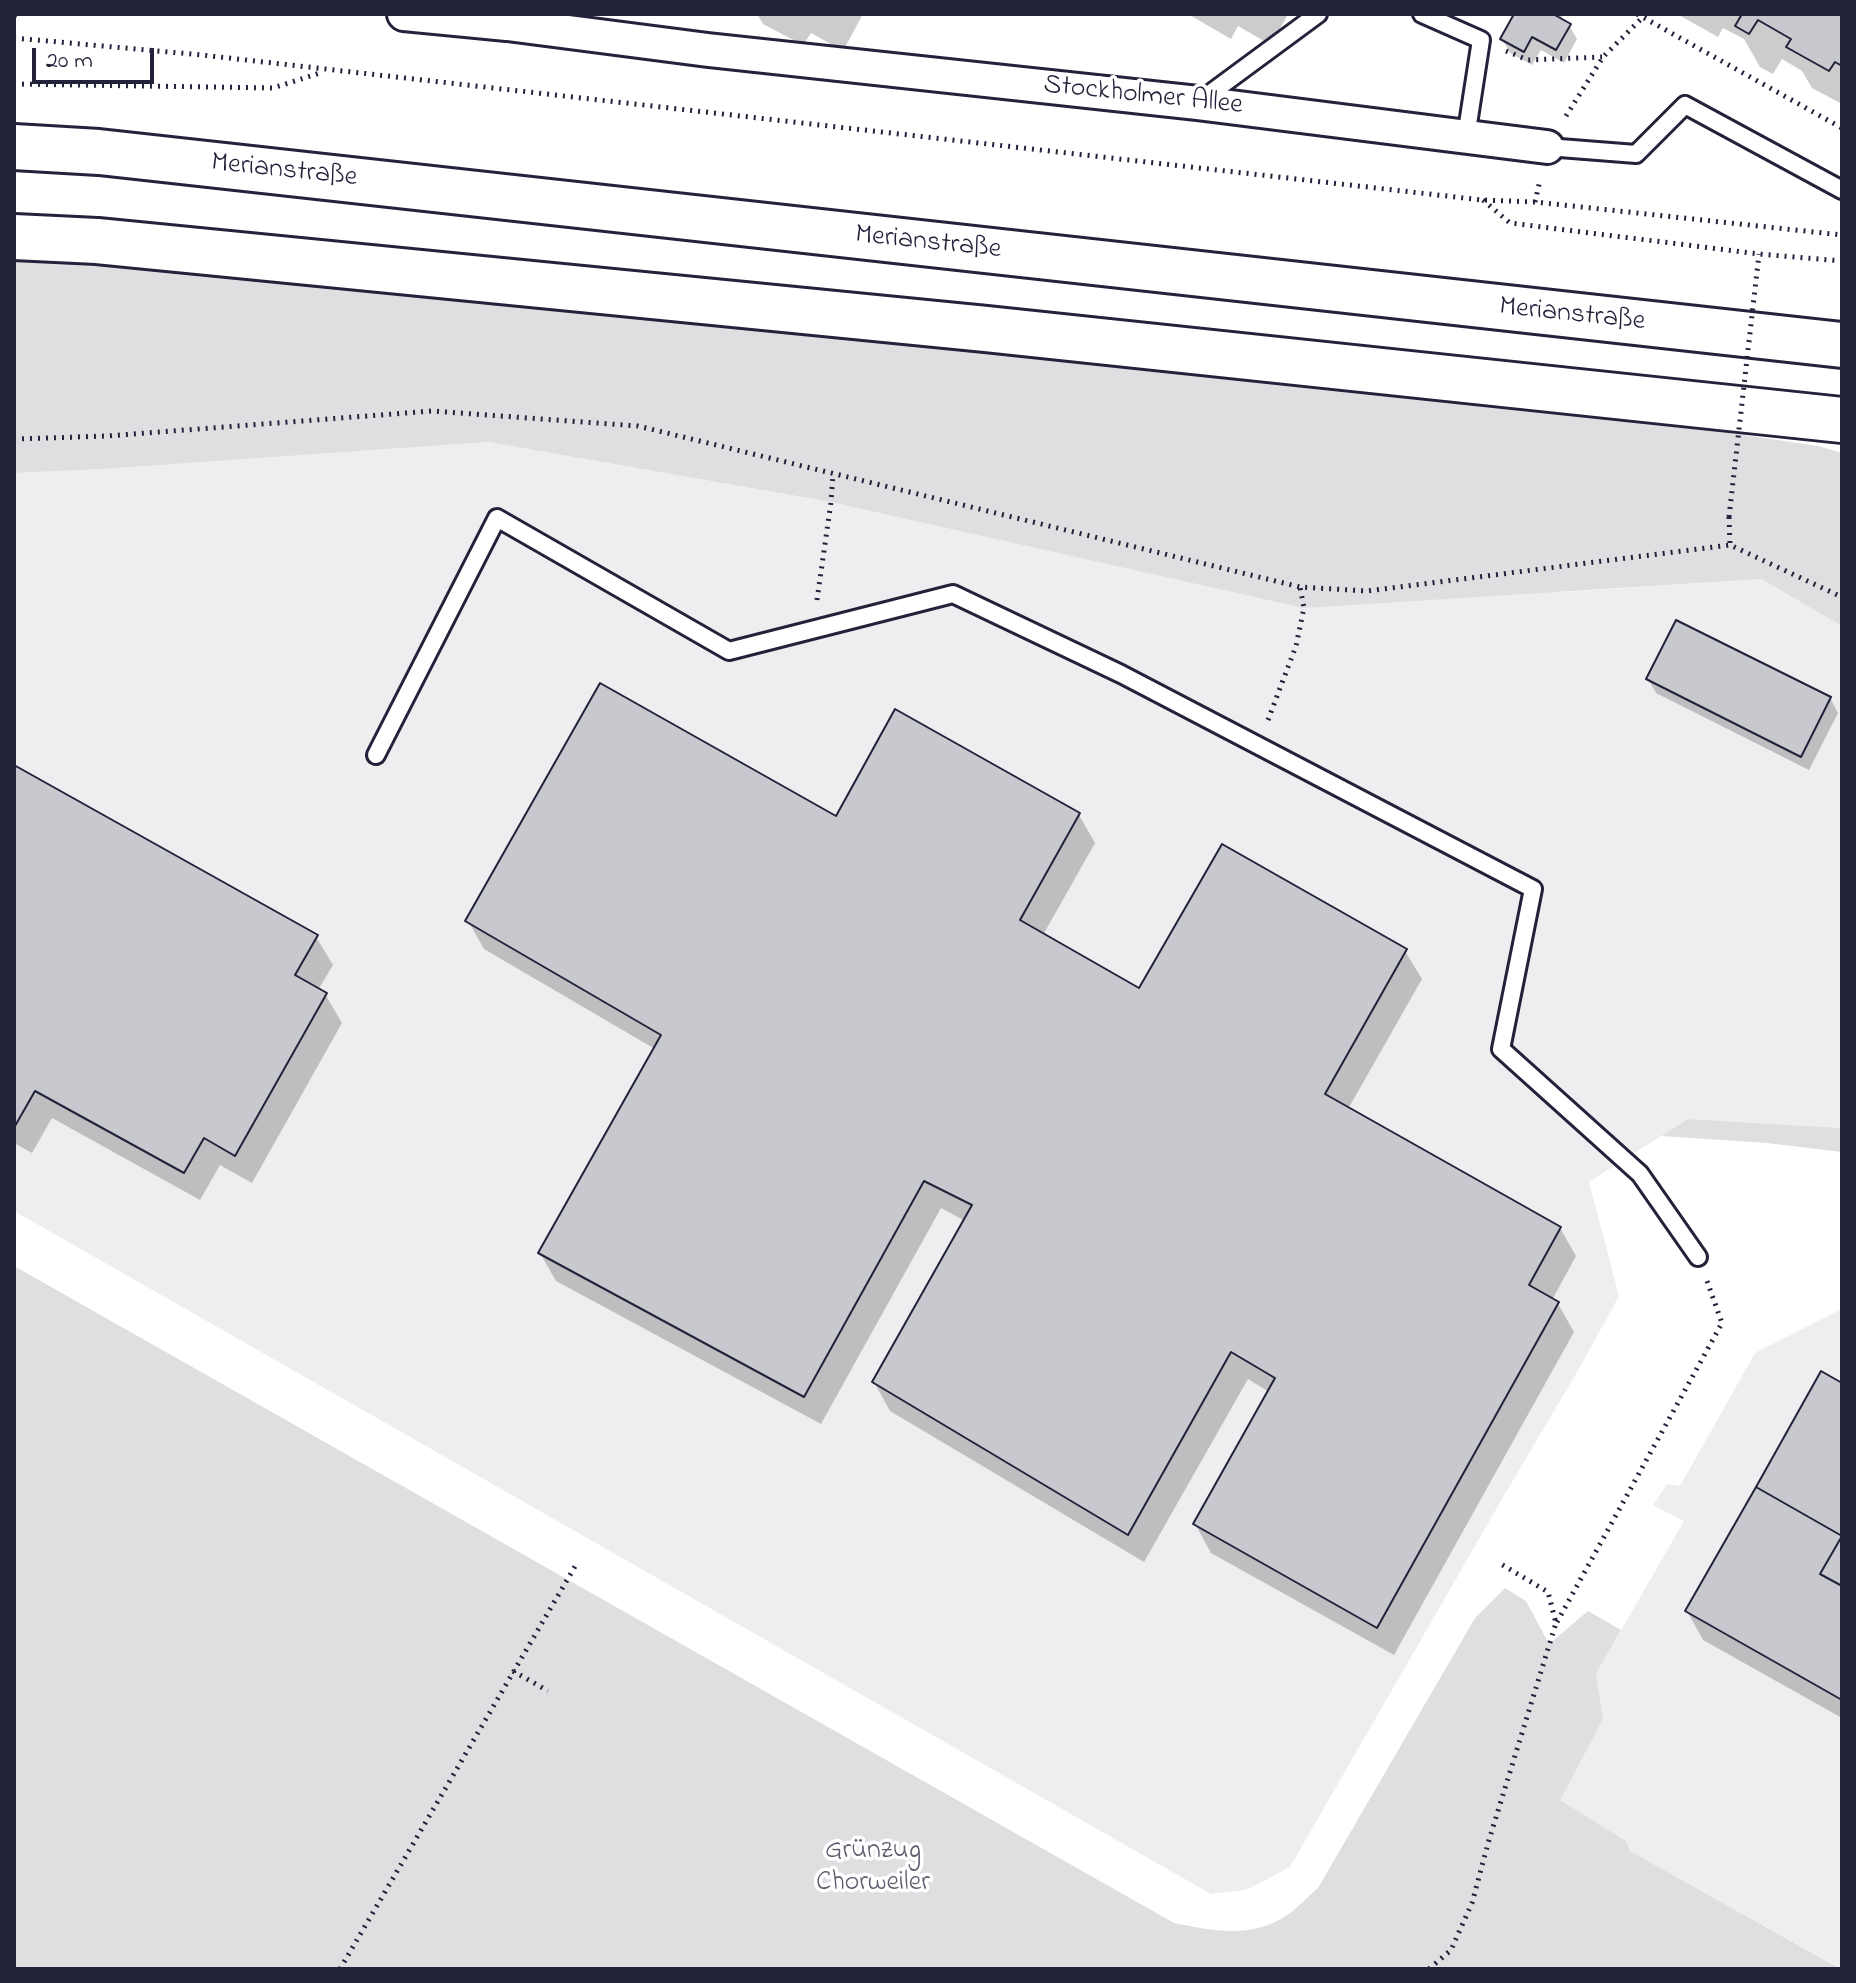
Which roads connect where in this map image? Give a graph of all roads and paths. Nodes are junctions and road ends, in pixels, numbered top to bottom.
1 (404, 14) edge
2 (1318, 14) edge
3 (1422, 14) edge
4 (1642, 15) edge
5 (507, 19) edge
6 (14, 38) edge
7 (1481, 40) junction
8 (1603, 57) junction
9 (328, 70) junction
10 (14, 84) edge
11 (1198, 103) junction
12 (1842, 128) edge
13 (1466, 137) junction
14 (14, 147) edge
15 (1547, 147) junction
16 (1842, 190) edge
17 (1482, 200) junction
18 (1842, 227) edge
19 (1840, 235) edge
20 (14, 237) edge
21 (1759, 254) junction
22 (1842, 261) edge
23 (1842, 345) edge
24 (1842, 420) edge
25 (14, 439) edge
26 (833, 474) junction
27 (1730, 545) junction
28 (1300, 587) junction
29 (1842, 597) edge
30 (813, 630) junction
31 (1259, 746) junction
32 (376, 755) dead end
33 (1698, 1257) joint
34 (577, 1563) dead end
35 (1501, 1564) dead end
36 (1556, 1623) junction
37 (513, 1671) junction
38 (548, 1691) dead end
39 (340, 1969) edge
40 (1429, 1969) edge

1 - 5 street, Stockholmer Allee
2 - 11 lane
3 - 7 lane
4 - 8 path
4 - 12 path
5 - 11 street, Stockholmer Allee
6 - 9 path
7 - 8 path
7 - 13 lane
8 - 15 path
9 - 10 path
9 - 17 path
11 - 13 street, Stockholmer Allee
13 - 15 street, Stockholmer Allee
14 - 23 main road, Merianstraße
15 - 16 lane, Stockholmer Allee
17 - 19 path
17 - 21 path
18 - 19 path
20 - 24 main road
21 - 22 path
21 - 27 path, bridge
25 - 26 path
26 - 28 path
26 - 30 path
27 - 28 path
27 - 29 path
28 - 31 path
30 - 31 lane
30 - 32 lane
31 - 33 lane
33 - 36 path
34 - 37 path
35 - 36 path
36 - 40 path
37 - 38 path
37 - 39 path

